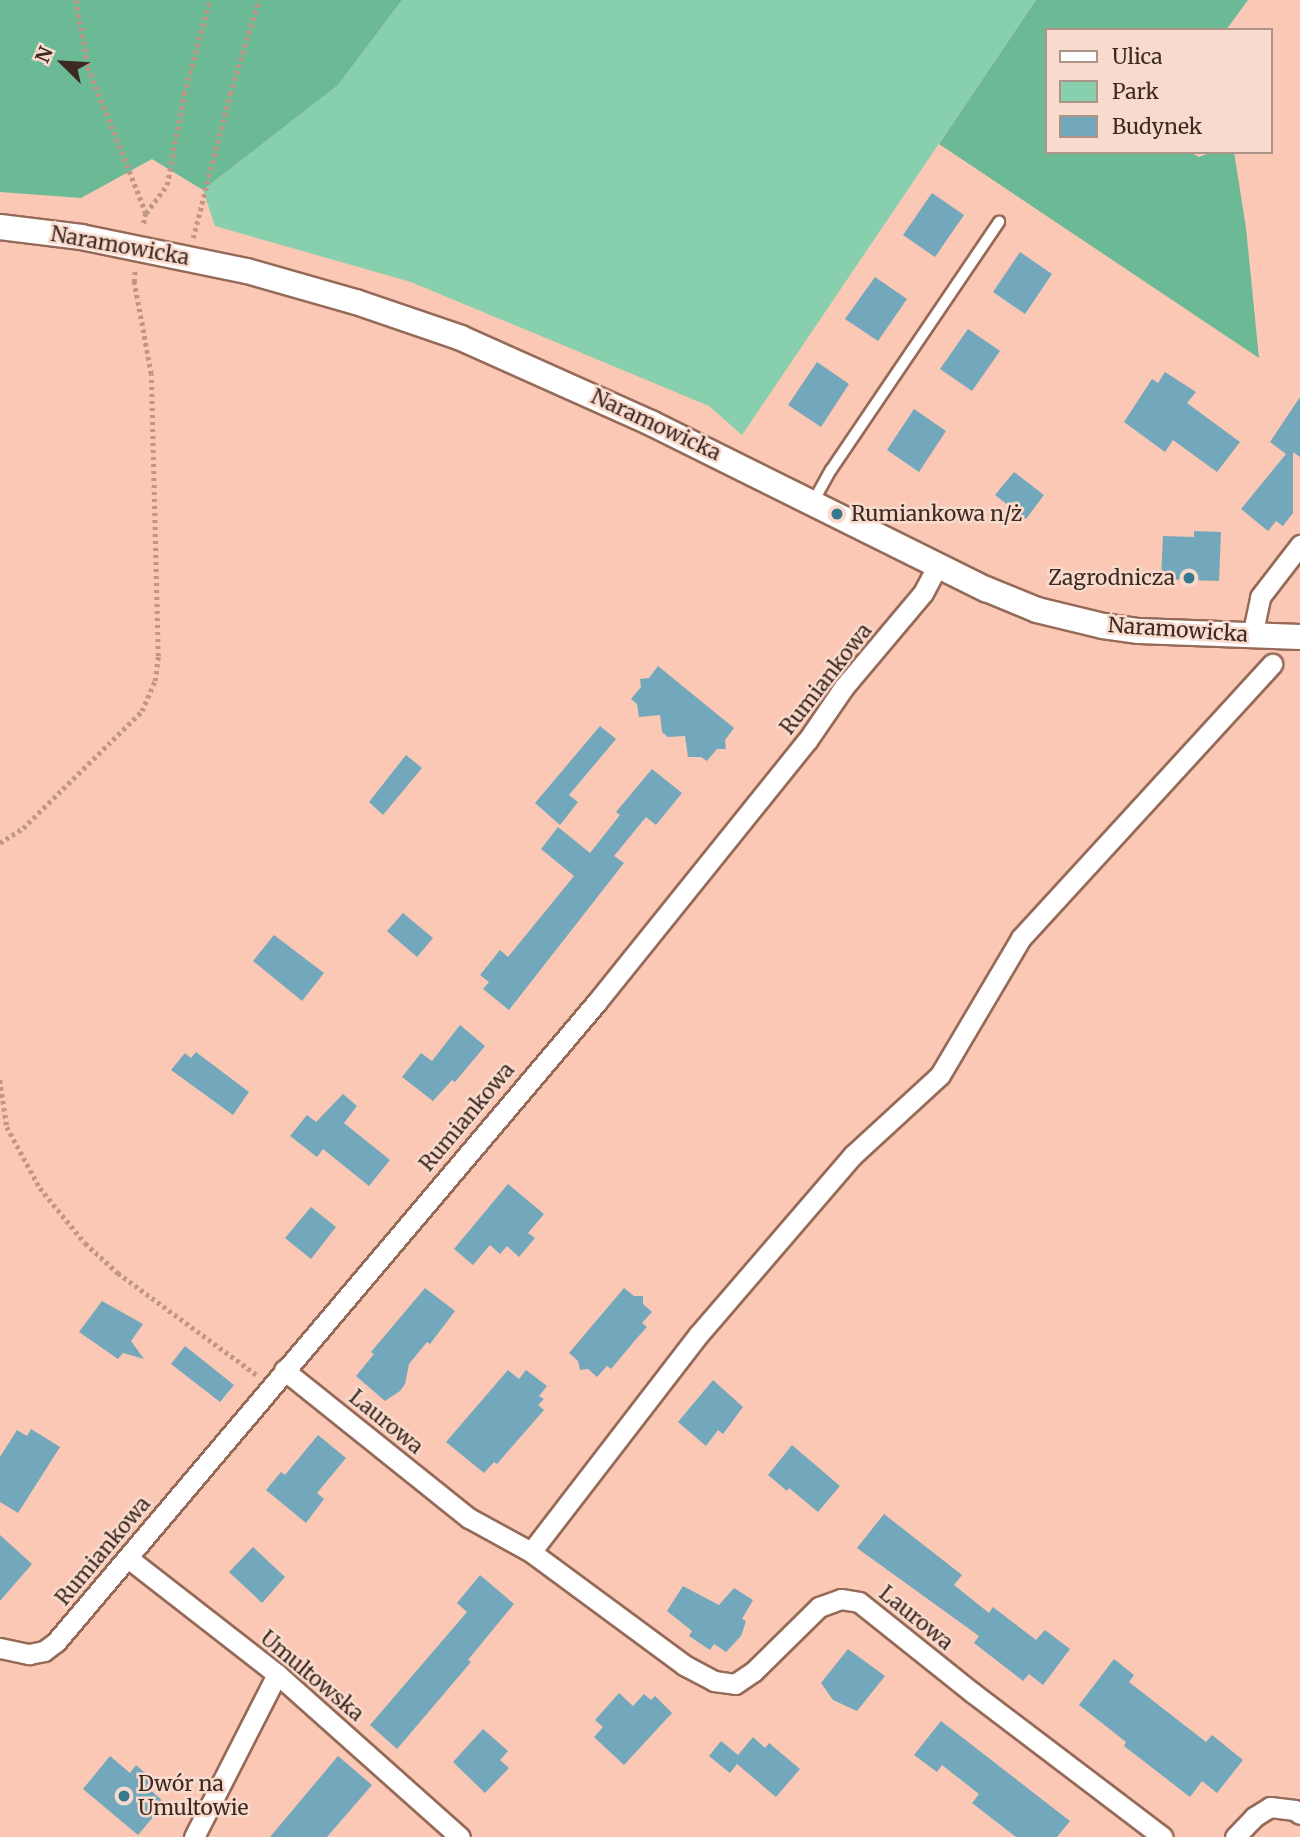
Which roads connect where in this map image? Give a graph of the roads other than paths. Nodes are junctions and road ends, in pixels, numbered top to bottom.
1 (999, 222) dead end
2 (0, 227) edge
3 (813, 502) junction
4 (1300, 545) edge
5 (938, 565) junction
6 (1252, 636) junction
7 (1300, 637) edge
8 (1272, 664) dead end
9 (284, 1370) junction
10 (531, 1552) junction
11 (128, 1558) junction
12 (0, 1648) edge
13 (277, 1674) junction
14 (1300, 1814) edge
15 (194, 1837) edge
16 (460, 1837) edge
17 (1163, 1837) edge
18 (1235, 1837) edge

1 - 3 lane
2 - 3 street, Naramowicka
3 - 5 street, Naramowicka
4 - 6 street
5 - 6 street, Naramowicka
5 - 9 street, Rumiankowa
6 - 7 street, Naramowicka
8 - 10 street
9 - 10 street, Laurowa
9 - 11 street, Rumiankowa
10 - 17 street, Laurowa
11 - 12 street, Rumiankowa
11 - 13 street, Umultowska
13 - 15 street
13 - 16 street, Umultowska
14 - 18 street

